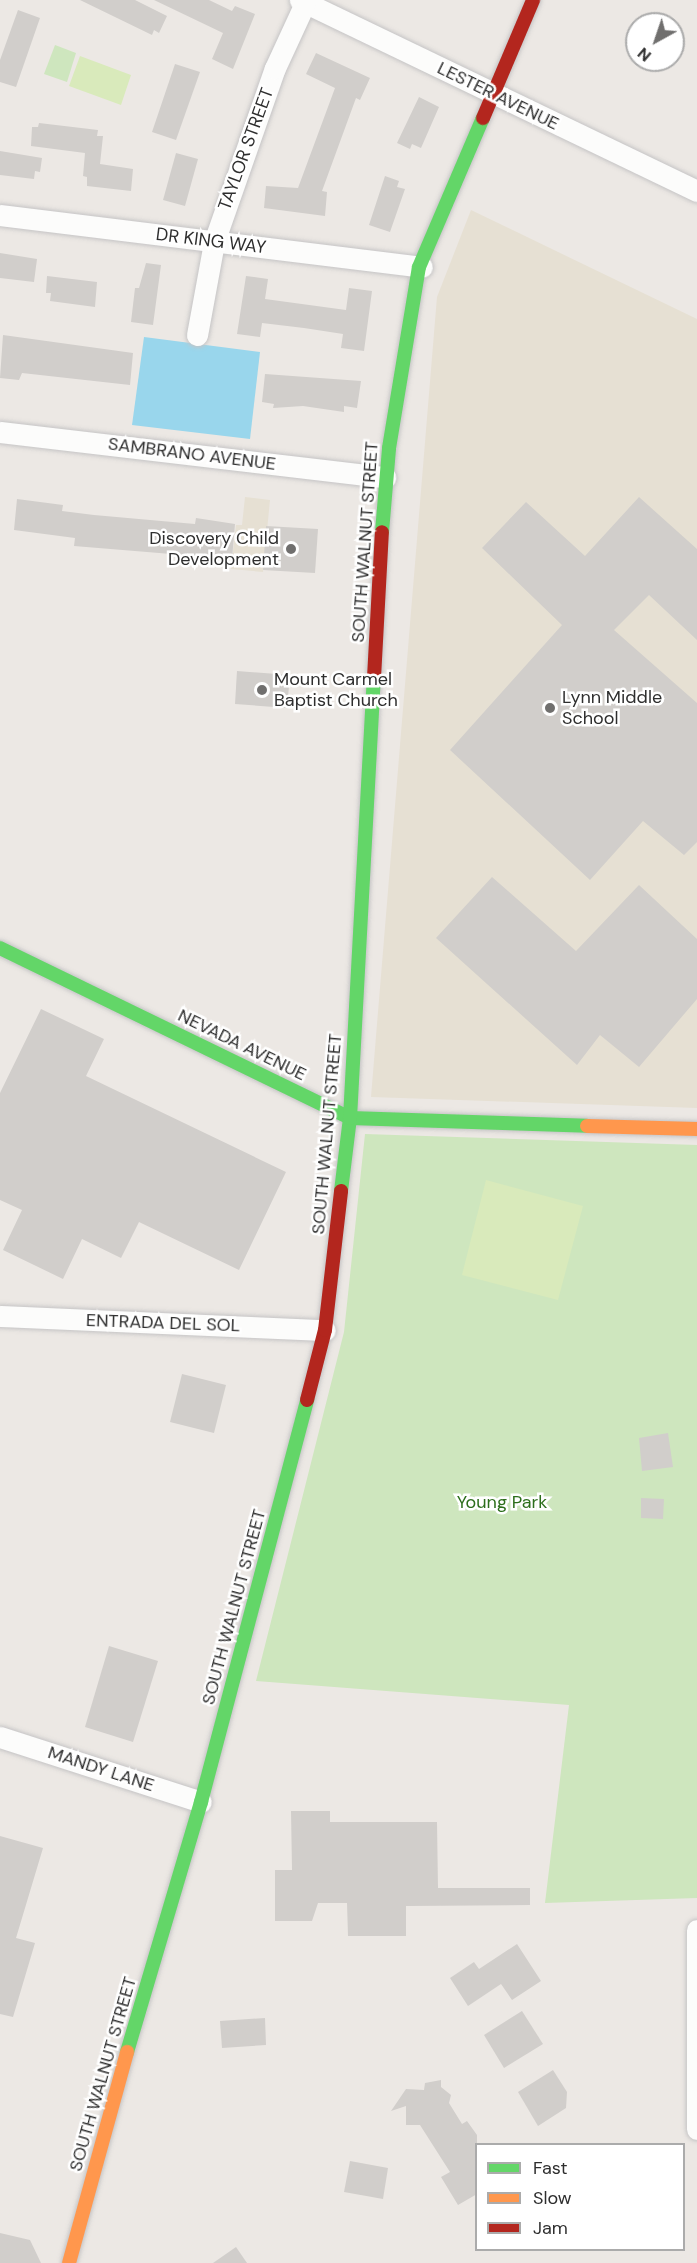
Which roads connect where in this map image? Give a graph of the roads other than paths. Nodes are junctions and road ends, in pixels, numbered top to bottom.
1 (533, 0) edge
2 (302, 1) edge
3 (491, 93) junction
4 (697, 191) edge
5 (0, 215) edge
6 (214, 242) junction
7 (421, 267) junction
8 (197, 335) dead end
9 (0, 432) edge
10 (385, 477) junction
11 (0, 948) edge
12 (350, 1118) junction
13 (697, 1129) edge
14 (0, 1316) edge
15 (325, 1330) junction
16 (0, 1737) edge
17 (201, 1802) junction
18 (697, 1930) edge
19 (697, 2129) edge
20 (69, 2263) edge

1 - 3 street, SOUTH WALNUT STREET
2 - 3 street, LESTER AVENUE
2 - 6 street, TAYLOR STREET
3 - 4 street, LESTER AVENUE
3 - 7 street, SOUTH WALNUT STREET
5 - 6 street, DR KING WAY
6 - 7 street, DR KING WAY
6 - 8 street, TAYLOR STREET
7 - 10 street, SOUTH WALNUT STREET
9 - 10 street, SAMBRANO AVENUE
10 - 12 street, SOUTH WALNUT STREET
11 - 12 street, NEVADA AVENUE
12 - 13 street, NEVADA AVENUE
12 - 15 street, SOUTH WALNUT STREET
14 - 15 street, ENTRADA DEL SOL
15 - 17 street, SOUTH WALNUT STREET
16 - 17 street, MANDY LANE
17 - 20 street, SOUTH WALNUT STREET
18 - 19 street

